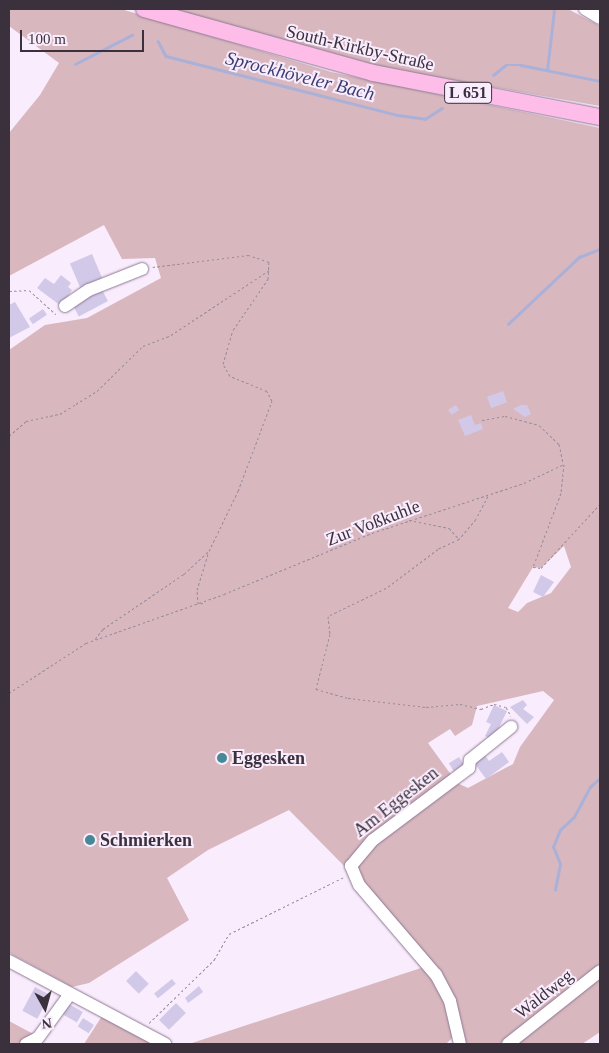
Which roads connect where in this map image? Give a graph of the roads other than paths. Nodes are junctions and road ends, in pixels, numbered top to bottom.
1 (144, 9) edge
2 (585, 9) edge
3 (600, 18) edge
4 (600, 117) edge
5 (142, 269) road end
6 (60, 310) road end
7 (511, 727) road end
8 (9, 960) edge
9 (600, 972) edge
10 (70, 994) junction
11 (26, 1044) edge
12 (165, 1044) edge
13 (460, 1044) edge
14 (508, 1044) edge

1 - 4 main road, South-Kirkby-Straße / L 651
2 - 3 street
5 - 6 street
7 - 13 street, Am Eggesken
8 - 10 street
9 - 14 street, Waldweg
10 - 11 street
10 - 12 street

